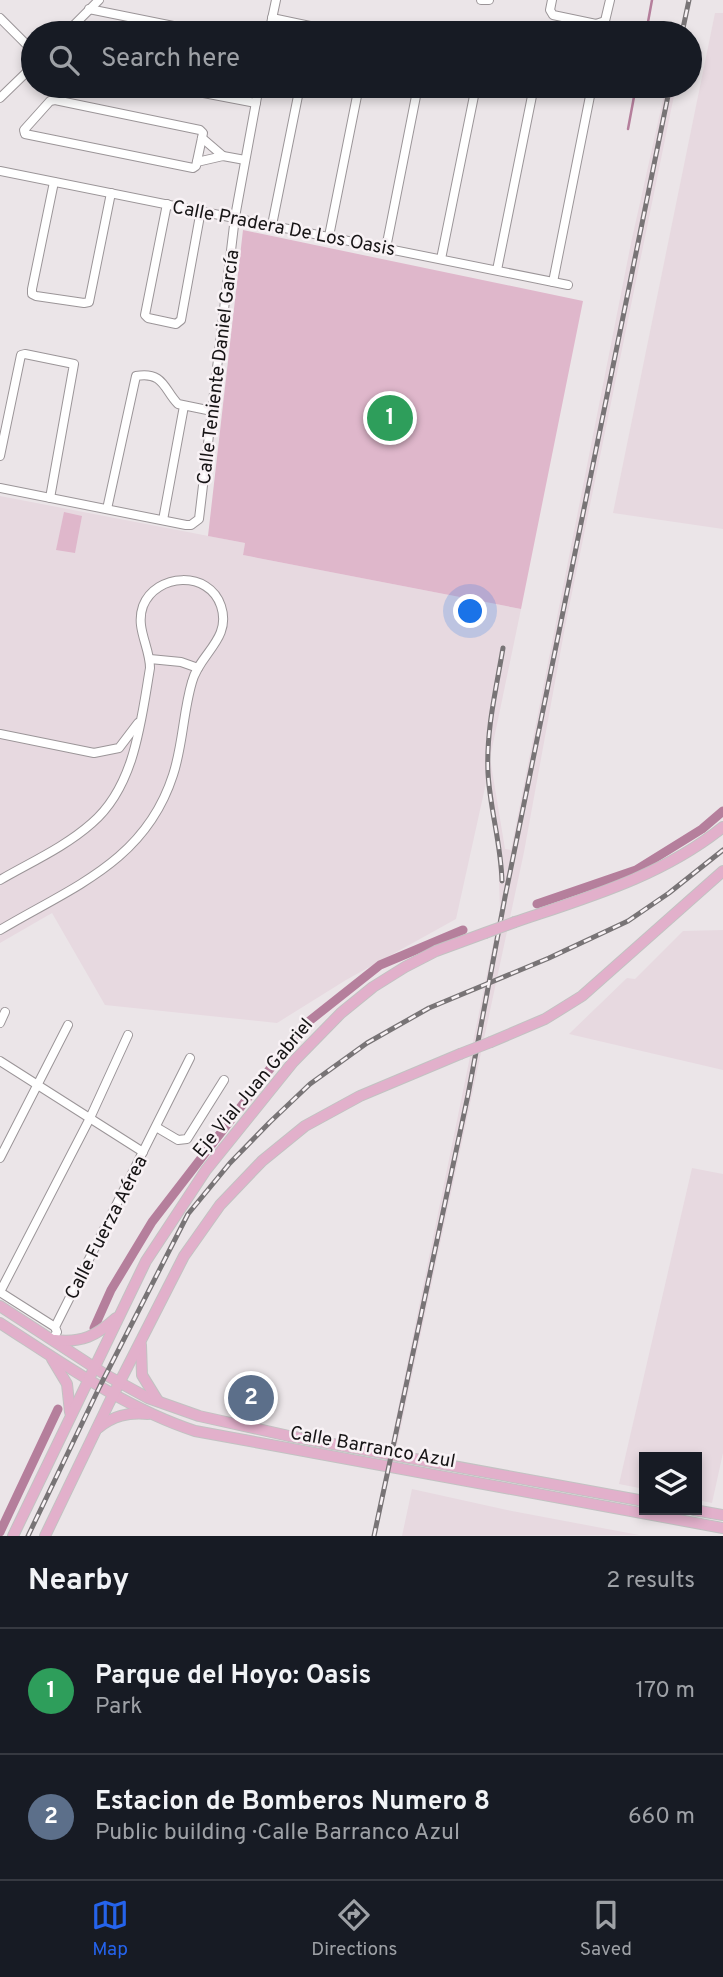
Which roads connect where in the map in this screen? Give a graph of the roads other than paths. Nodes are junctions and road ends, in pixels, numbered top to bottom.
1 (99, 0) edge
2 (276, 0) edge
3 (481, 0) edge
4 (489, 0) edge
5 (552, 0) edge
6 (610, 0) edge
7 (89, 9) junction
8 (0, 18) edge
9 (272, 18) junction
10 (78, 21) edge
11 (148, 21) edge
12 (271, 21) edge
13 (282, 21) edge
14 (581, 21) edge
15 (605, 21) edge
16 (21, 39) edge
17 (21, 78) edge
18 (0, 98) edge
19 (230, 98) edge
20 (257, 98) edge
21 (298, 98) edge
22 (357, 98) edge
23 (416, 98) edge
24 (474, 98) edge
25 (532, 98) edge
26 (591, 98) edge
27 (256, 103) junction
28 (202, 138) junction
29 (223, 156) junction
30 (244, 160) junction
31 (197, 162) junction
32 (0, 171) edge
33 (54, 181) junction
34 (111, 193) junction
35 (167, 204) junction
36 (201, 210) junction
37 (235, 217) junction
38 (272, 225) junction
39 (329, 236) junction
40 (386, 248) junction
41 (441, 259) junction
42 (497, 270) junction
43 (553, 282) junction
44 (568, 285) dead end
45 (184, 406) junction
46 (212, 411) junction
47 (0, 456) edge
48 (0, 488) edge
49 (50, 498) junction
50 (107, 509) junction
51 (163, 520) junction
52 (150, 659) junction
53 (198, 668) junction
54 (140, 721) junction
55 (0, 734) edge
56 (723, 827) edge
57 (723, 871) edge
58 (0, 880) edge
59 (0, 930) edge
60 (5, 1012) dead end
61 (0, 1023) edge
62 (68, 1025) dead end
63 (128, 1035) dead end
64 (190, 1059) dead end
65 (0, 1061) edge
66 (224, 1080) dead end
67 (38, 1085) junction
68 (90, 1118) junction
69 (156, 1127) junction
70 (143, 1152) junction
71 (0, 1158) edge
72 (0, 1292) edge
73 (0, 1306) edge
74 (120, 1314) junction
75 (0, 1323) edge
76 (55, 1327) junction
77 (52, 1340) junction
78 (141, 1340) junction
79 (45, 1352) junction
80 (94, 1367) junction
81 (88, 1379) junction
82 (117, 1388) junction
83 (160, 1403) junction
84 (151, 1414) junction
85 (68, 1423) junction
86 (96, 1430) junction
87 (639, 1500) edge
88 (702, 1511) edge
89 (723, 1515) edge
90 (720, 1526) edge
91 (13, 1536) edge
92 (45, 1536) edge

1 - 7 street
2 - 9 street
3 - 4 street
5 - 14 street
6 - 15 street
7 - 10 street
7 - 11 street
8 - 16 street
9 - 12 street
9 - 13 street
17 - 18 street
19 - 27 street
20 - 27 street, Calle Teniente Daniel García
21 - 38 street
22 - 39 street
23 - 40 street
24 - 41 street
25 - 42 street
26 - 43 street
27 - 30 street, Calle Teniente Daniel García
28 - 29 street
28 - 31 street
28 - 31 street
29 - 30 street
29 - 31 street
30 - 37 street, Calle Teniente Daniel García
32 - 33 street, Calle Pradera De Los Oasis
33 - 34 street, Calle Pradera De Los Oasis
33 - 34 street
34 - 35 street, Calle Pradera De Los Oasis
35 - 36 street, Calle Pradera De Los Oasis
35 - 36 street
36 - 37 street, Calle Pradera De Los Oasis
37 - 38 street, Calle Pradera De Los Oasis
37 - 46 street, Calle Teniente Daniel García
38 - 39 street, Calle Pradera De Los Oasis
39 - 40 street, Calle Pradera De Los Oasis
40 - 41 street, Calle Pradera De Los Oasis
41 - 42 street, Calle Pradera De Los Oasis
42 - 43 street, Calle Pradera De Los Oasis
43 - 44 street, Calle Pradera De Los Oasis
45 - 46 street
45 - 50 street
45 - 51 street
46 - 51 street, Calle Teniente Daniel García
47 - 49 street
48 - 49 street
49 - 50 street
50 - 51 street
52 - 53 street
52 - 53 street
52 - 54 street
53 - 59 street
54 - 55 street
54 - 58 street
56 - 74 main road, Eje Vial Juan Gabriel, bridge
57 - 78 main road, bridge
60 - 61 street
62 - 67 street
63 - 68 street
64 - 69 street, Calle Fuerza Aérea
65 - 67 street
66 - 69 street
67 - 68 street
67 - 71 street
68 - 70 street
68 - 72 street
69 - 70 street, Calle Fuerza Aérea
70 - 76 street, Calle Fuerza Aérea
72 - 76 street
73 - 77 main road, Calle Barranco Azul
74 - 77 main road
74 - 80 main road, Eje Vial Juan Gabriel
75 - 79 main road, Calle Barranco Azul
76 - 77 street, Calle Fuerza Aérea
77 - 80 main road, Calle Barranco Azul
78 - 82 main road
78 - 83 main road
79 - 81 main road, Calle Barranco Azul
79 - 85 main road
80 - 81 main road, Eje Vial Juan Gabriel
80 - 82 main road, Calle Barranco Azul
81 - 82 main road, Calle Barranco Azul
81 - 85 main road, Eje Vial Juan Gabriel
82 - 83 main road, Calle Barranco Azul
82 - 84 main road, Calle Barranco Azul
82 - 86 main road
83 - 87 main road, Calle Barranco Azul
84 - 86 main road
84 - 90 main road, Calle Barranco Azul
85 - 91 main road, Eje Vial Juan Gabriel
86 - 92 main road
88 - 89 main road

